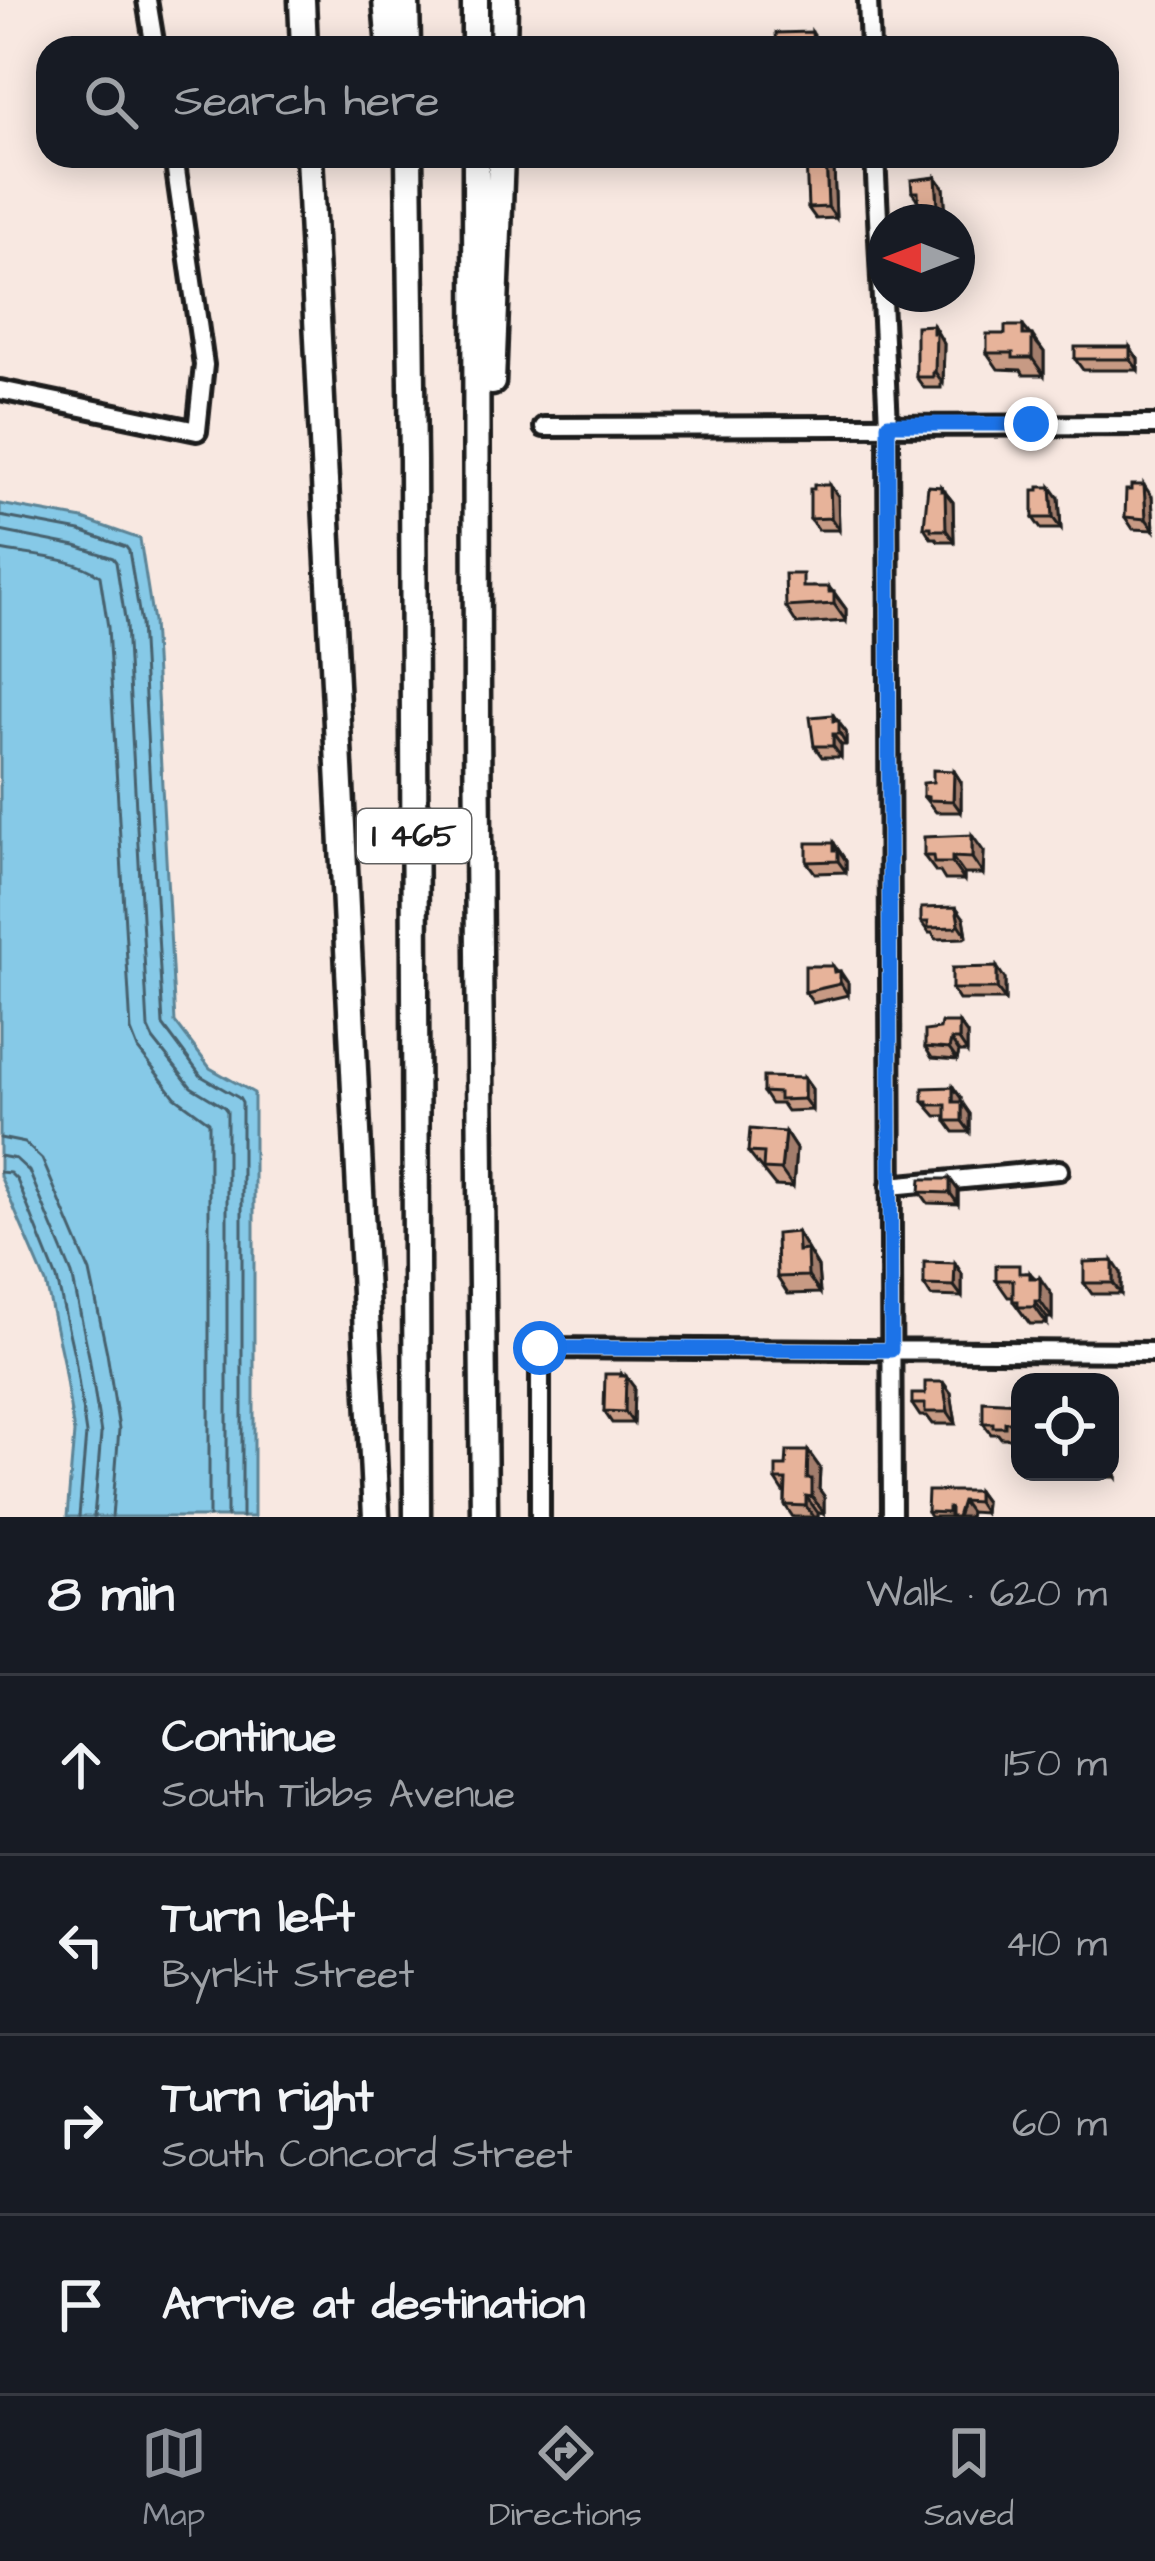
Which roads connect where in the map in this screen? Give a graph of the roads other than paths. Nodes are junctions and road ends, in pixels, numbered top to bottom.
1 (147, 0) edge
2 (302, 0) edge
3 (386, 0) edge
4 (406, 0) edge
5 (475, 0) edge
6 (504, 0) edge
7 (868, 0) edge
8 (153, 36) edge
9 (304, 36) edge
10 (389, 36) edge
11 (407, 36) edge
12 (475, 36) edge
13 (503, 36) edge
14 (870, 36) edge
15 (176, 168) edge
16 (310, 168) edge
17 (399, 168) edge
18 (409, 168) edge
19 (476, 168) edge
20 (500, 168) edge
21 (876, 168) edge
22 (412, 346) junction
23 (0, 390) edge
24 (888, 424) junction
25 (1155, 424) edge
26 (544, 427) dead end
27 (477, 726) junction
28 (1059, 1170) dead end
29 (890, 1186) junction
30 (891, 1350) junction
31 (1155, 1352) edge
32 (376, 1517) edge
33 (416, 1517) edge
34 (484, 1517) edge
35 (540, 1517) edge
36 (892, 1517) edge

1 - 8 street
2 - 9 highway
3 - 10 highway
4 - 11 highway
5 - 12 highway
6 - 13 highway
7 - 14 street
15 - 23 street
16 - 32 highway
17 - 22 highway
18 - 22 highway, I 465
19 - 27 highway, I 465
20 - 27 highway
21 - 24 street
22 - 33 highway, I 465
24 - 25 street
24 - 26 street
24 - 29 street
27 - 34 highway, I 465
28 - 29 street
29 - 30 street
30 - 31 street
30 - 35 street
30 - 36 street

